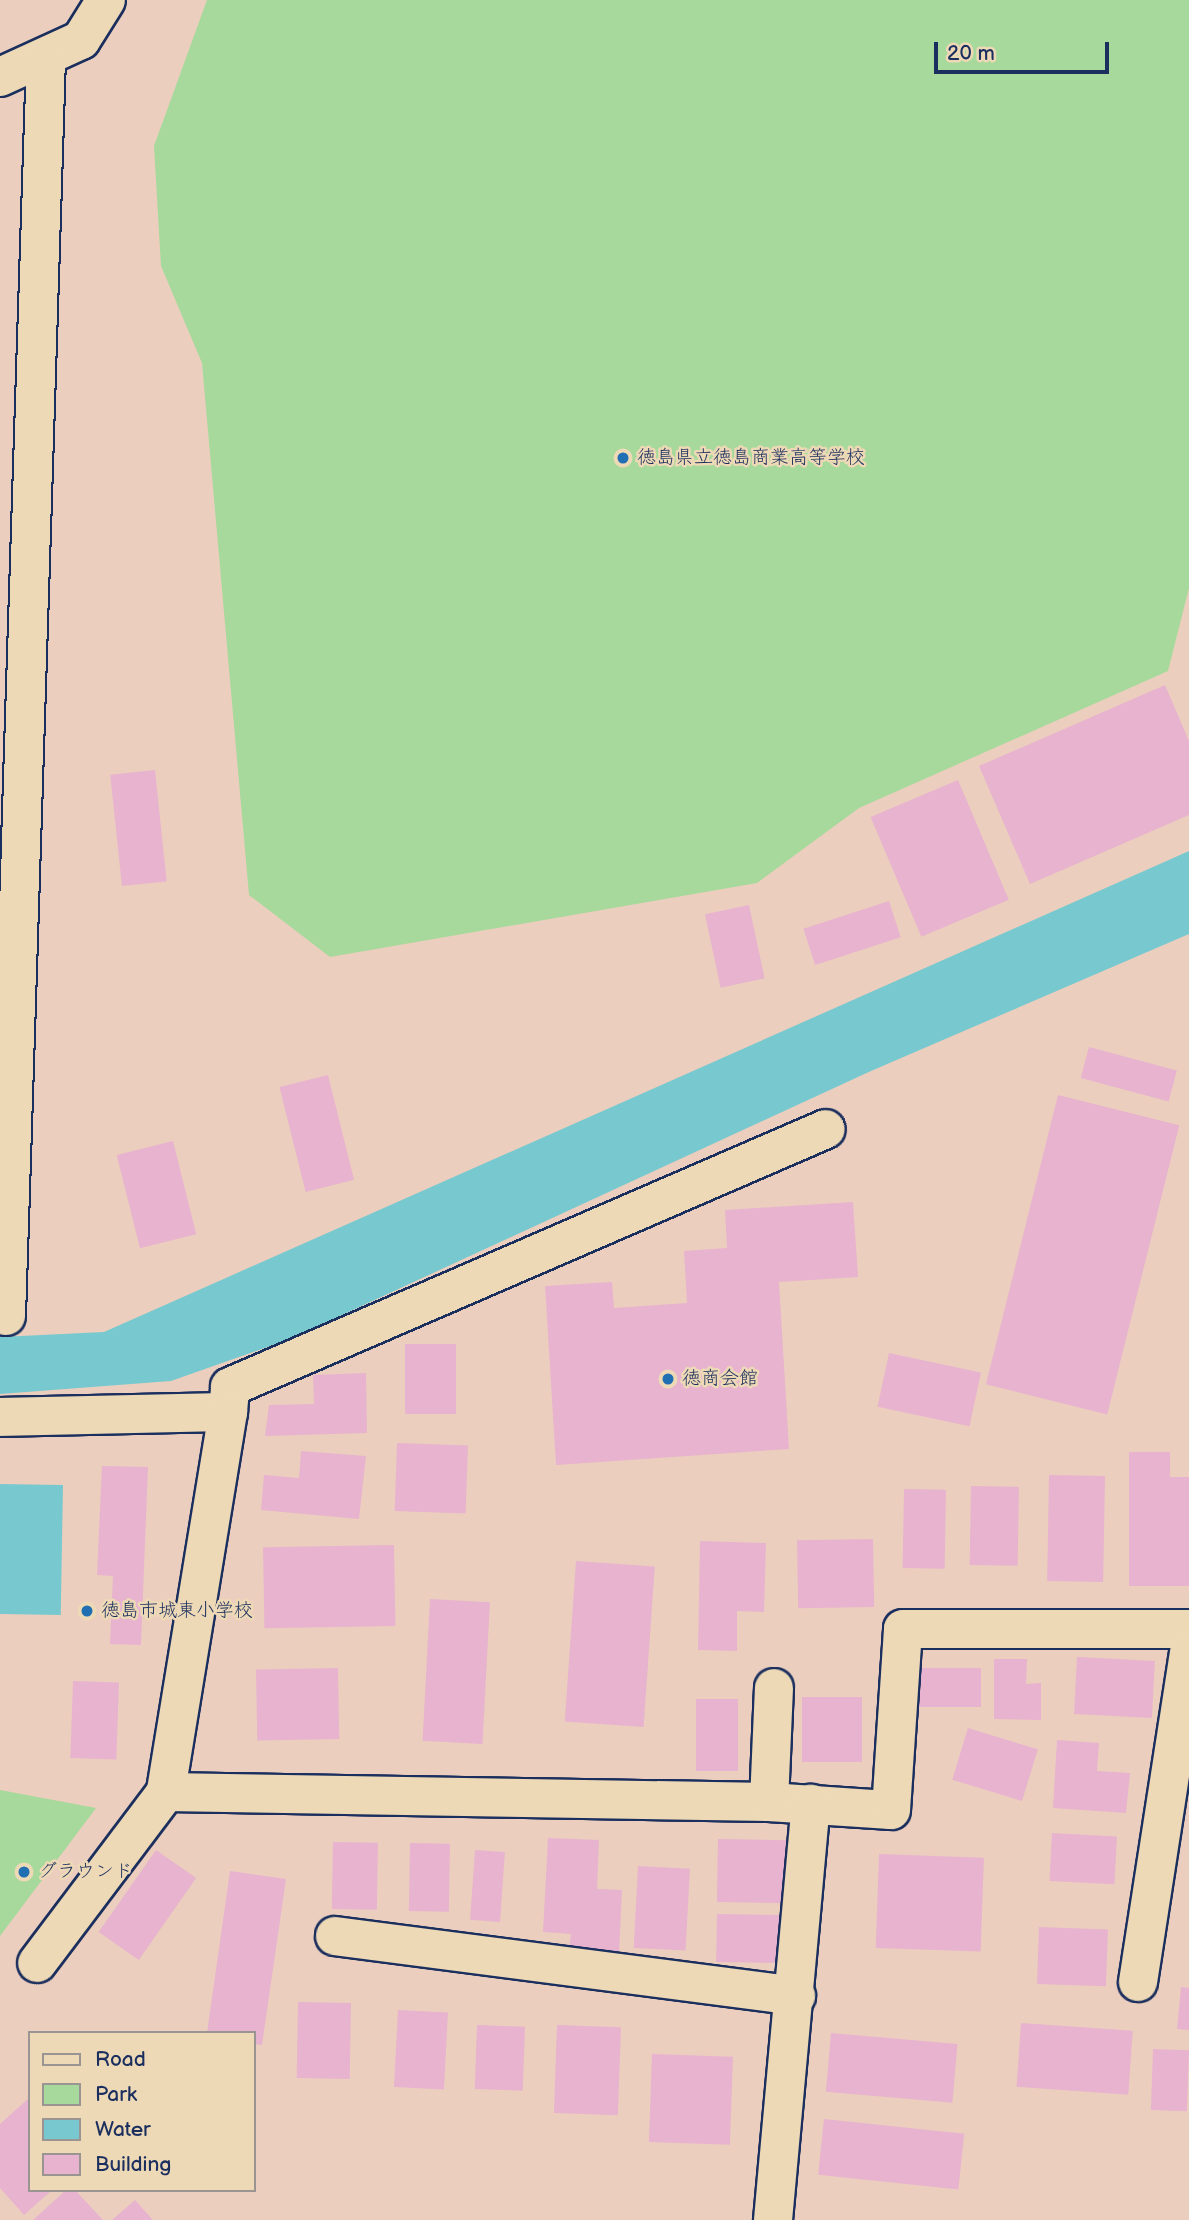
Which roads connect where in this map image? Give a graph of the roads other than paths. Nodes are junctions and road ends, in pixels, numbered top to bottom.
1 (106, 0) edge
2 (46, 60) junction
3 (0, 77) edge
4 (13, 773) edge
5 (826, 1129) dead end
6 (6, 1316) dead end
7 (228, 1412) junction
8 (0, 1417) edge
9 (1189, 1629) edge
10 (1189, 1653) edge
11 (774, 1688) dead end
12 (166, 1792) junction
13 (769, 1802) junction
14 (811, 1804) junction
15 (335, 1936) dead end
16 (37, 1964) dead end
17 (1138, 1982) dead end
18 (796, 1996) junction
19 (773, 2220) edge

1 - 2 street
2 - 3 street
2 - 4 street
4 - 6 street
5 - 7 street
7 - 8 street
7 - 12 street
9 - 14 street
10 - 17 street
11 - 13 street
12 - 13 street
12 - 16 street
13 - 14 street
14 - 18 street
15 - 18 street
18 - 19 street

